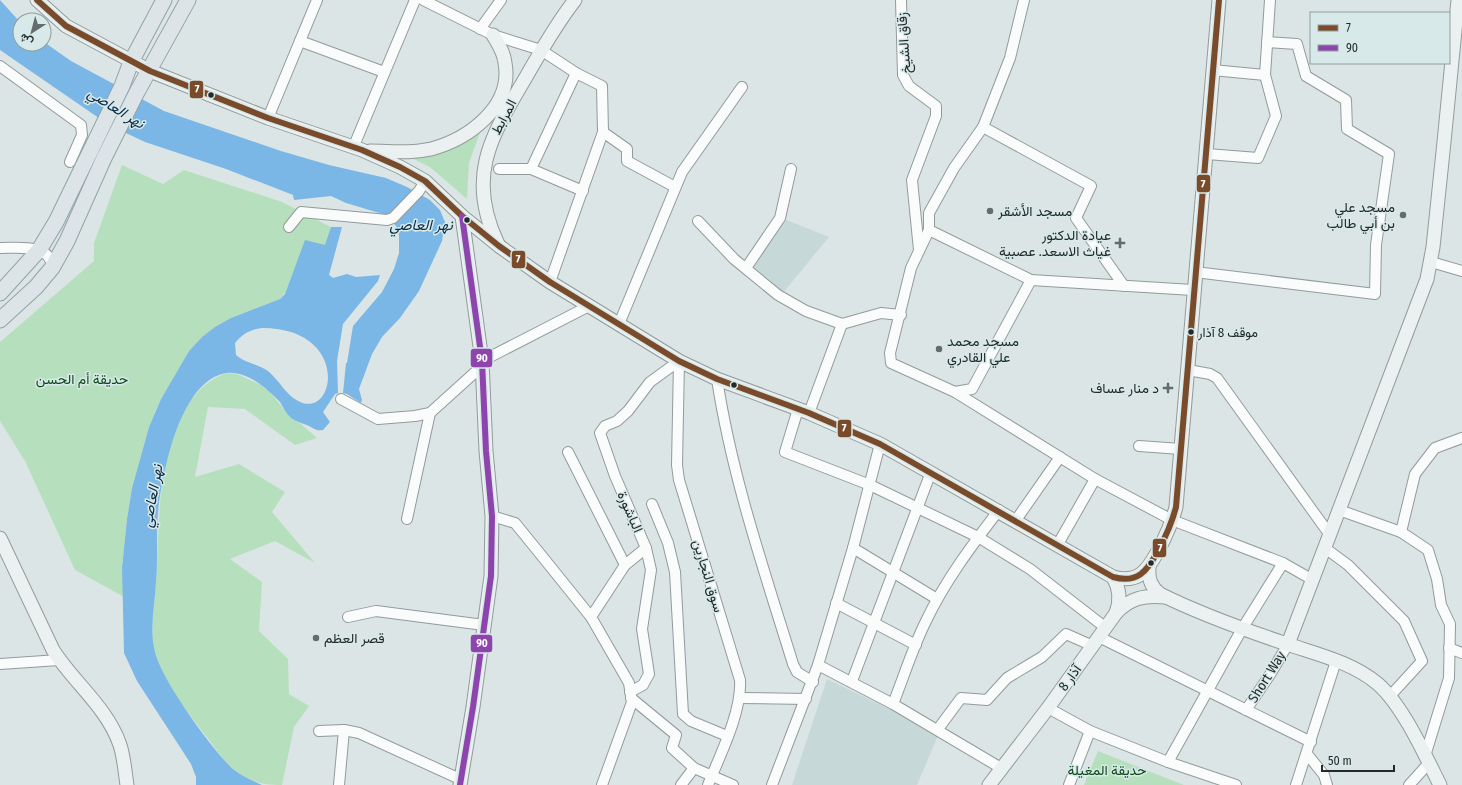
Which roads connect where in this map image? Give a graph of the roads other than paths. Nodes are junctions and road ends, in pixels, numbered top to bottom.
1 (37, 0) edge
2 (164, 0) edge
3 (188, 0) edge
4 (317, 0) edge
5 (415, 0) edge
6 (423, 0) edge
7 (491, 0) edge
8 (501, 0) edge
9 (575, 0) edge
10 (901, 0) edge
11 (1024, 0) edge
12 (1219, 0) edge
13 (1270, 0) edge
14 (1458, 0) edge
15 (493, 11) junction
16 (480, 29) junction
17 (493, 35) junction
18 (300, 41) junction
19 (1267, 42) junction
20 (541, 50) junction
21 (131, 62) junction
22 (0, 66) edge
23 (1212, 70) junction
24 (150, 71) junction
25 (384, 72) junction
26 (576, 73) junction
27 (1266, 75) junction
28 (742, 87) dead end
29 (268, 118) junction
30 (982, 127) junction
31 (603, 132) junction
32 (358, 149) junction
33 (1207, 154) junction
34 (70, 162) dead end
35 (499, 169) dead end
36 (532, 169) junction
37 (791, 169) dead end
38 (422, 186) junction
39 (676, 187) junction
40 (583, 191) junction
41 (462, 216) junction
42 (698, 221) dead end
43 (289, 227) dead end
44 (929, 230) junction
45 (499, 246) junction
46 (0, 248) edge
47 (39, 250) junction
48 (919, 252) junction
49 (1431, 262) junction
50 (52, 268) junction
51 (746, 268) junction
52 (1462, 271) edge
53 (1195, 272) junction
54 (1031, 280) junction
55 (550, 282) junction
56 (1124, 286) junction
57 (1193, 290) junction
58 (0, 292) edge
59 (589, 306) junction
60 (900, 315) junction
61 (0, 320) edge
62 (619, 324) junction
63 (842, 324) junction
64 (679, 361) junction
65 (482, 364) junction
66 (1188, 370) junction
67 (717, 379) junction
68 (955, 392) junction
69 (341, 400) dead end
70 (804, 411) junction
71 (430, 413) junction
72 (1462, 438) edge
73 (880, 444) junction
74 (1139, 446) dead end
75 (1181, 449) junction
76 (568, 452) dead end
77 (1060, 458) junction
78 (931, 472) junction
79 (1095, 479) junction
80 (870, 485) junction
81 (652, 504) dead end
82 (917, 508) junction
83 (999, 510) junction
84 (1339, 510) junction
85 (492, 516) junction
86 (407, 519) dead end
87 (1016, 520) junction
88 (1172, 520) junction
89 (1401, 532) junction
90 (1330, 535) junction
91 (978, 537) junction
92 (0, 538) edge
93 (1058, 544) junction
94 (646, 548) junction
95 (853, 548) junction
96 (1325, 548) junction
97 (1283, 563) junction
98 (625, 565) junction
99 (1149, 567) junction
100 (893, 572) junction
101 (1113, 577) junction
102 (1312, 580) junction
103 (1165, 597) junction
104 (937, 599) junction
105 (836, 602) junction
106 (1116, 613) junction
107 (348, 617) dead end
108 (591, 617) junction
109 (874, 622) junction
110 (484, 624) junction
111 (1242, 629) junction
112 (1099, 637) junction
113 (1288, 644) junction
114 (916, 645) junction
115 (1449, 648) junction
116 (1462, 652) edge
117 (59, 660) junction
118 (1336, 661) junction
119 (0, 664) edge
120 (818, 665) junction
121 (852, 681) junction
122 (813, 682) junction
123 (1207, 691) junction
124 (631, 695) junction
125 (1390, 696) junction
126 (740, 698) junction
127 (806, 699) junction
128 (893, 704) junction
129 (1048, 708) junction
130 (1246, 710) junction
131 (344, 730) junction
132 (938, 730) junction
133 (319, 731) dead end
134 (1090, 731) junction
135 (727, 736) junction
136 (1311, 742) junction
137 (1307, 754) junction
138 (1427, 759) junction
139 (1168, 762) junction
140 (694, 768) junction
141 (1001, 768) junction
142 (712, 774) junction
143 (461, 782) edge
144 (1221, 782) edge
145 (127, 785) edge
146 (339, 785) edge
147 (602, 785) edge
148 (681, 785) edge
149 (708, 785) edge
150 (733, 785) edge
151 (772, 785) edge
152 (989, 785) edge
153 (1069, 785) edge
154 (1236, 785) edge
155 (1296, 785) edge
156 (1327, 785) edge
157 (1409, 785) edge
158 (1440, 785) edge

1 - 21 main road
2 - 21 main road
3 - 24 main road
4 - 18 street
5 - 25 street
6 - 16 street
7 - 15 street
8 - 15 street
9 - 20 main road, المرابط
10 - 48 street, زقاق الشيخ
11 - 30 street
12 - 23 main road
13 - 19 street
14 - 49 main road
15 - 16 street
16 - 17 street
17 - 20 street
17 - 32 main road
18 - 25 street
18 - 29 street
19 - 27 street
19 - 53 street
20 - 26 street
20 - 45 main road, المرابط
21 - 24 main road
21 - 47 main road
22 - 34 street
23 - 27 street
23 - 33 main road
24 - 29 main road
24 - 50 main road
25 - 32 street
26 - 31 street
26 - 36 street
27 - 33 street
28 - 39 street
29 - 32 main road
30 - 44 street
30 - 56 street
31 - 39 street
31 - 40 street
32 - 38 main road
33 - 53 main road
35 - 36 street
36 - 40 street
37 - 51 street
38 - 41 main road
38 - 43 street
39 - 62 street
40 - 55 street
41 - 45 main road
41 - 65 main road
42 - 51 street
44 - 48 street
44 - 54 street
45 - 55 main road
46 - 47 street
47 - 50 street
47 - 58 main road
48 - 60 street
49 - 52 street
49 - 84 main road
50 - 61 main road
51 - 63 street
53 - 57 main road
54 - 56 street
54 - 68 street
55 - 59 main road
56 - 57 street
57 - 66 main road
59 - 62 main road
59 - 65 street
60 - 63 street
60 - 68 street
62 - 64 main road
63 - 70 street
64 - 67 main road
64 - 94 street, الباشورة
64 - 126 street, سوق النجارين
65 - 71 street
65 - 85 main road
66 - 75 main road
66 - 90 street
67 - 70 main road
67 - 122 street
68 - 77 street
69 - 71 street
70 - 73 main road
70 - 80 street
71 - 86 street
72 - 89 street
73 - 78 main road
73 - 80 street
74 - 75 street
75 - 88 main road
76 - 98 street
77 - 79 street
77 - 87 street
78 - 82 street
78 - 83 main road
79 - 88 street
79 - 93 street
80 - 82 street
80 - 95 street
81 - 135 street
82 - 91 street
82 - 100 street
83 - 87 main road
83 - 91 street
84 - 89 street
84 - 90 main road
85 - 108 street
85 - 110 main road
87 - 93 main road
88 - 97 street
88 - 99 main road
89 - 115 street
90 - 96 main road
91 - 104 street
91 - 112 street
92 - 117 main road
93 - 101 main road
94 - 98 street
94 - 124 street, الباشورة
95 - 100 street
95 - 105 street
96 - 102 main road
96 - 125 street
97 - 102 street
97 - 111 street
98 - 108 street
99 - 101 main road
99 - 103 main road
100 - 104 street
100 - 109 street
101 - 106 main road
102 - 113 main road
103 - 106 main road, 8 آذار
103 - 111 main road
104 - 114 street
105 - 109 street
105 - 120 street
106 - 112 main road, 8 آذار
107 - 110 street
108 - 124 street
109 - 114 street
109 - 121 street
110 - 143 main road
111 - 113 main road
111 - 123 street
112 - 123 street
112 - 129 main road, 8 آذار
112 - 132 street
113 - 118 main road
113 - 130 street, Short Way
114 - 128 street
115 - 116 street
115 - 138 street
117 - 119 street
117 - 145 main road
118 - 125 main road
118 - 136 street
120 - 121 street
120 - 122 street
121 - 128 street
122 - 127 street
123 - 130 street
123 - 139 street
124 - 140 street
124 - 147 street
125 - 138 main road
126 - 127 street
126 - 135 street, سوق النجارين
127 - 151 street
128 - 132 street
129 - 134 street
129 - 141 main road, 8 آذار
130 - 136 street
131 - 133 street
131 - 143 street
131 - 146 street
132 - 141 street
134 - 139 street
134 - 153 street
135 - 142 street, سوق النجارين
136 - 137 street
137 - 155 street
137 - 156 street
138 - 157 street
138 - 158 main road
139 - 144 street
140 - 142 street
140 - 148 street
141 - 152 main road, 8 آذار
142 - 149 street, سوق النجارين
142 - 150 street
144 - 154 street

